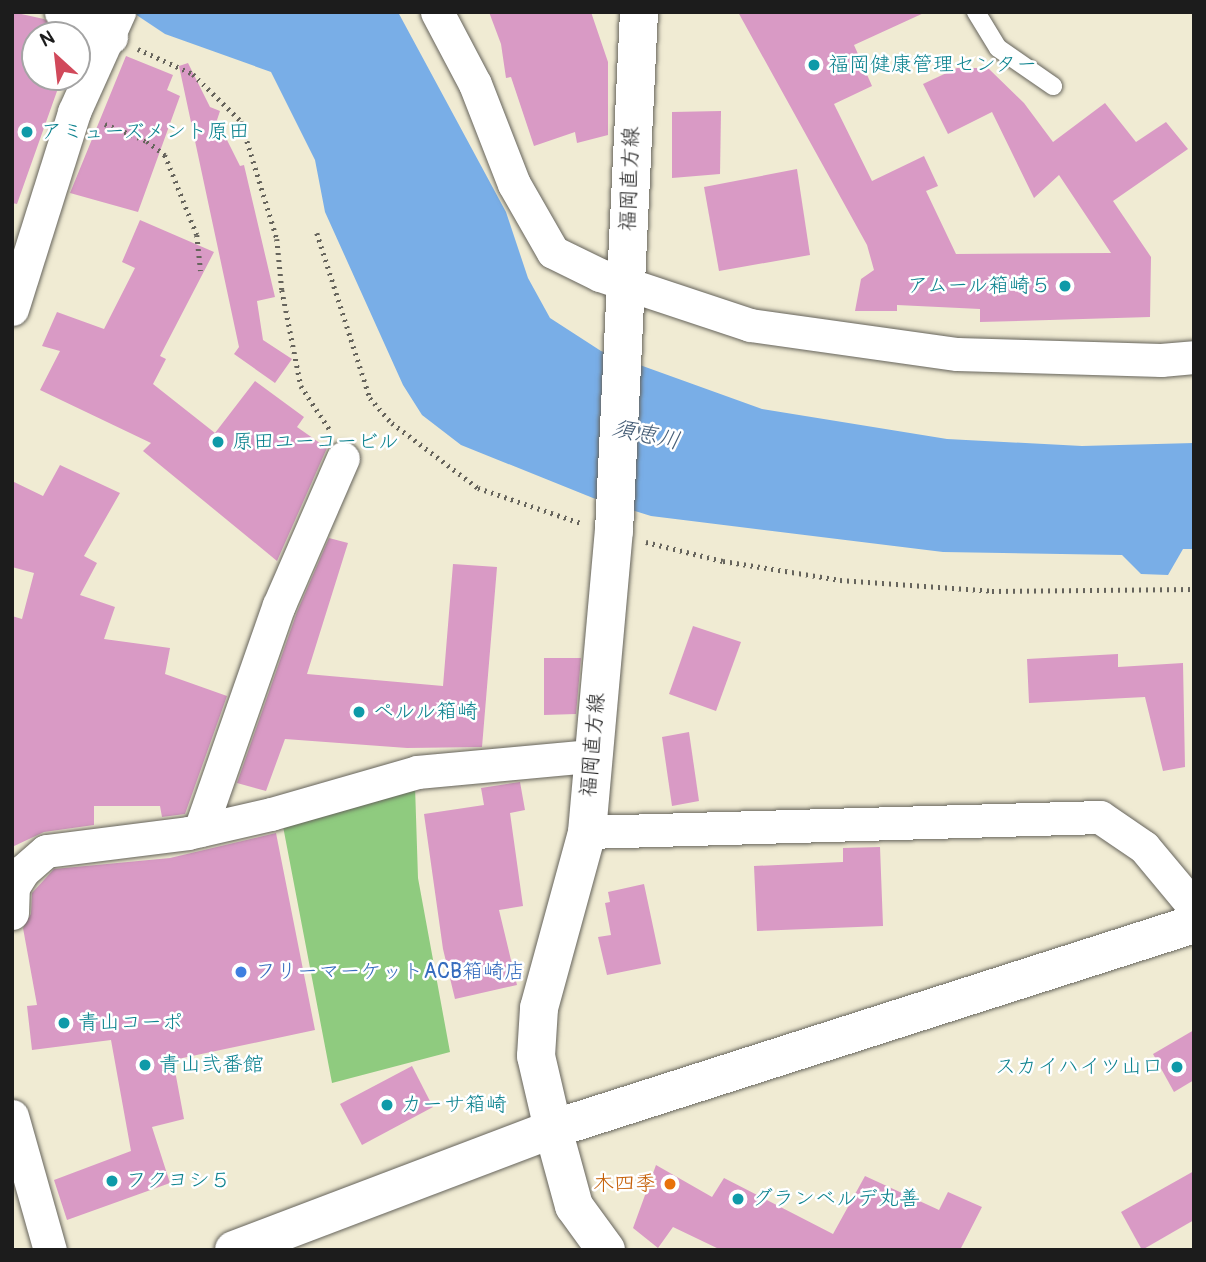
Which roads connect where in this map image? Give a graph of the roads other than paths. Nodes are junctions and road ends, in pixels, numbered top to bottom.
1 (61, 12) edge
2 (437, 12) edge
3 (639, 12) edge
4 (976, 12) edge
5 (115, 25) edge
6 (1053, 86) dead end
7 (625, 298) junction
8 (12, 309) edge
9 (1194, 357) edge
10 (344, 458) road end
11 (591, 756) junction
12 (200, 830) junction
13 (587, 832) junction
14 (13, 896) edge
15 (1194, 907) edge
16 (1194, 924) edge
17 (12, 1116) edge
18 (553, 1129) junction
19 (50, 1250) edge
20 (234, 1250) edge
21 (606, 1250) edge

1 - 5 street
2 - 7 street
3 - 7 main road, 福岡直方線
4 - 6 lane
5 - 8 street
7 - 9 street
7 - 11 main road, 福岡直方線
10 - 12 street
11 - 12 street
11 - 13 main road, 福岡直方線
12 - 14 street
13 - 15 street
13 - 18 main road, 福岡直方線
16 - 18 main road
17 - 19 street
18 - 20 main road
18 - 21 main road, 福岡直方線

